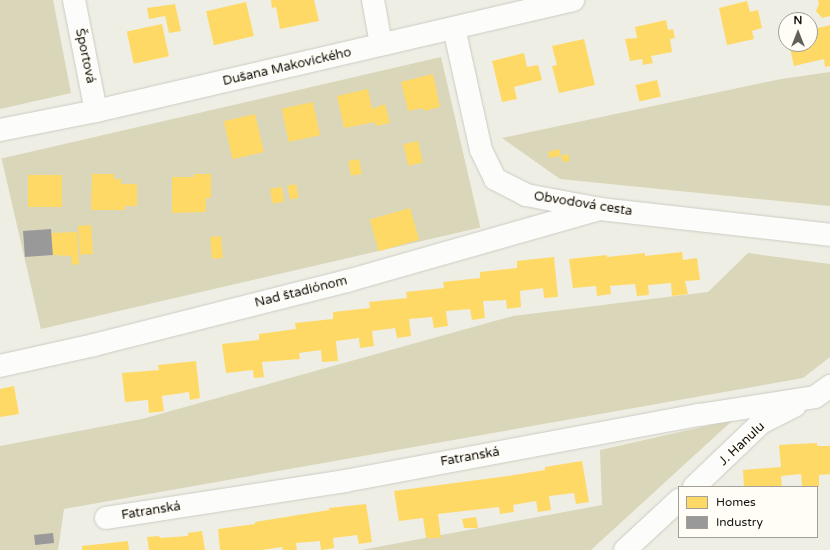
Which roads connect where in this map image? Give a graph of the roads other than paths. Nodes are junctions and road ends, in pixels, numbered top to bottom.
1 (74, 0) edge
2 (373, 0) edge
3 (572, 0) edge
4 (454, 28) junction
5 (381, 44) junction
6 (96, 111) junction
7 (0, 130) edge
8 (600, 209) junction
9 (830, 235) edge
10 (0, 366) edge
11 (825, 395) edge
12 (695, 486) edge
13 (678, 501) edge
14 (106, 518) dead end
15 (625, 550) edge

1 - 6 street, Športová
2 - 5 street
3 - 4 street, Dušana Makovického
4 - 5 street, Dušana Makovického
4 - 8 street, Obvodová cesta
5 - 6 street, Dušana Makovického
6 - 7 street, Dušana Makovického
8 - 9 street, Obvodová cesta
8 - 10 street, Nad štadiónom
11 - 12 street, J. Hanulu
11 - 14 street, Fatranská
13 - 15 street

